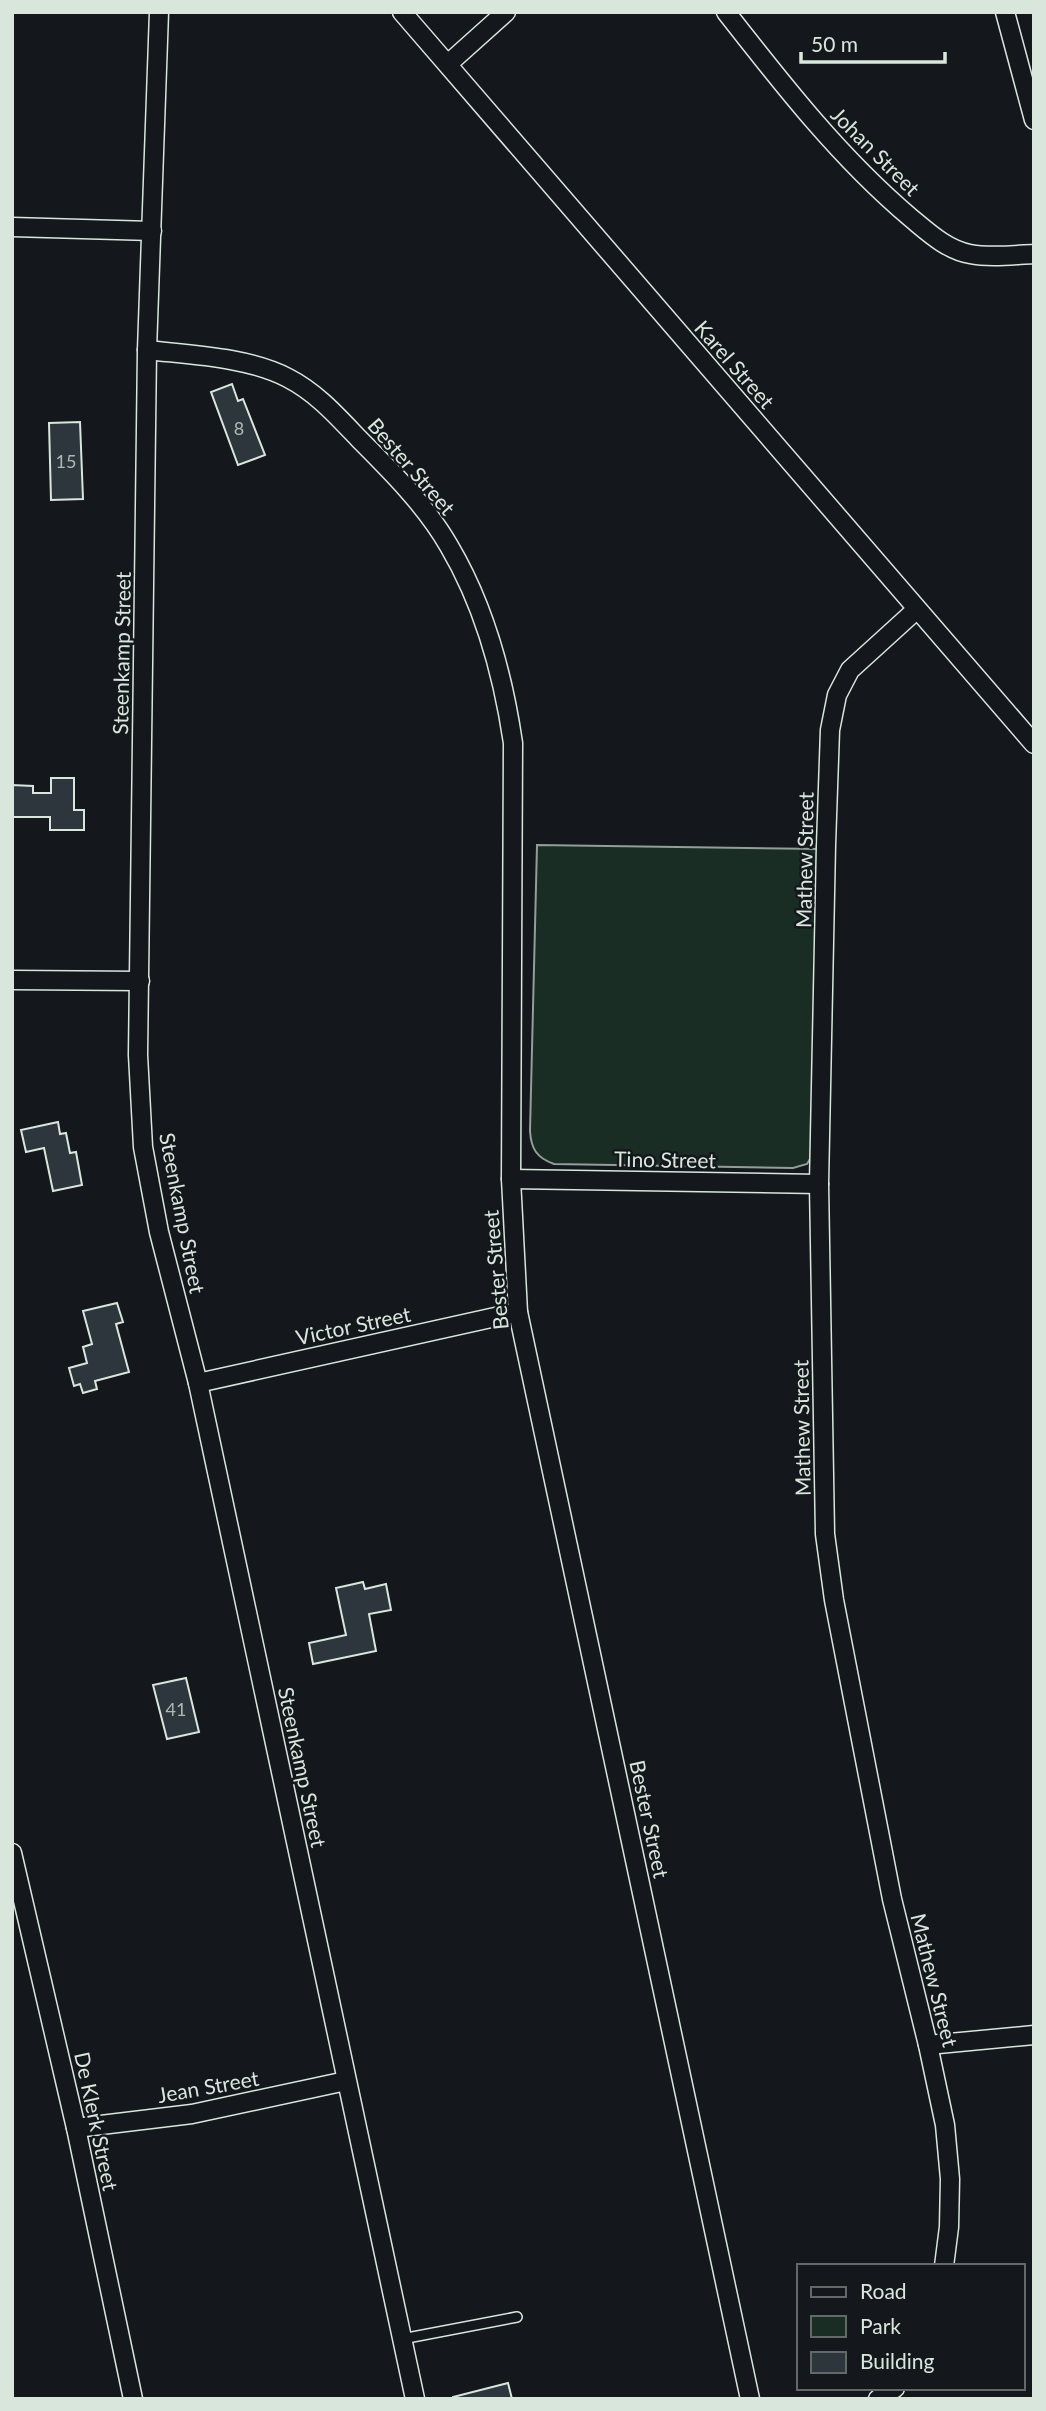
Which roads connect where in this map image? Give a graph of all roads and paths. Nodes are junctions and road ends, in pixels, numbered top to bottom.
1 (159, 12) edge
2 (402, 12) edge
3 (506, 12) edge
4 (726, 12) edge
5 (1005, 12) edge
6 (448, 64) junction
7 (1034, 120) edge
8 (12, 227) edge
9 (152, 232) junction
10 (1034, 254) edge
11 (147, 350) junction
12 (916, 610) junction
13 (1034, 744) edge
14 (12, 980) edge
15 (140, 981) junction
16 (510, 1179) junction
17 (819, 1184) junction
18 (518, 1312) junction
19 (198, 1383) junction
20 (12, 1853) edge
21 (1034, 2035) edge
22 (928, 2045) junction
23 (346, 2081) junction
24 (76, 2128) junction
25 (944, 2264) edge
26 (517, 2317) dead end
27 (402, 2339) junction
28 (132, 2399) edge
29 (415, 2399) edge
30 (750, 2399) edge

1 - 9 street, Steenkamp Street
2 - 6 street, Karel Street
3 - 6 street
4 - 10 street, Johan Street
5 - 7 street
6 - 12 street, Karel Street
8 - 9 street
9 - 11 street, Steenkamp Street
11 - 15 street, Steenkamp Street
11 - 16 street, Bester Street
12 - 13 street, Karel Street
12 - 17 street, Mathew Street
14 - 15 street
15 - 19 street, Steenkamp Street
16 - 17 street, Tino Street
16 - 18 street, Bester Street
17 - 22 street, Mathew Street
18 - 19 street, Victor Street
18 - 30 street, Bester Street
19 - 23 street, Steenkamp Street
20 - 24 street, De Klerk Street
21 - 22 street
22 - 25 street, Mathew Street
23 - 24 street, Jean Street
23 - 27 street, Steenkamp Street
24 - 28 street, De Klerk Street
26 - 27 lane
27 - 29 street, Steenkamp Street

